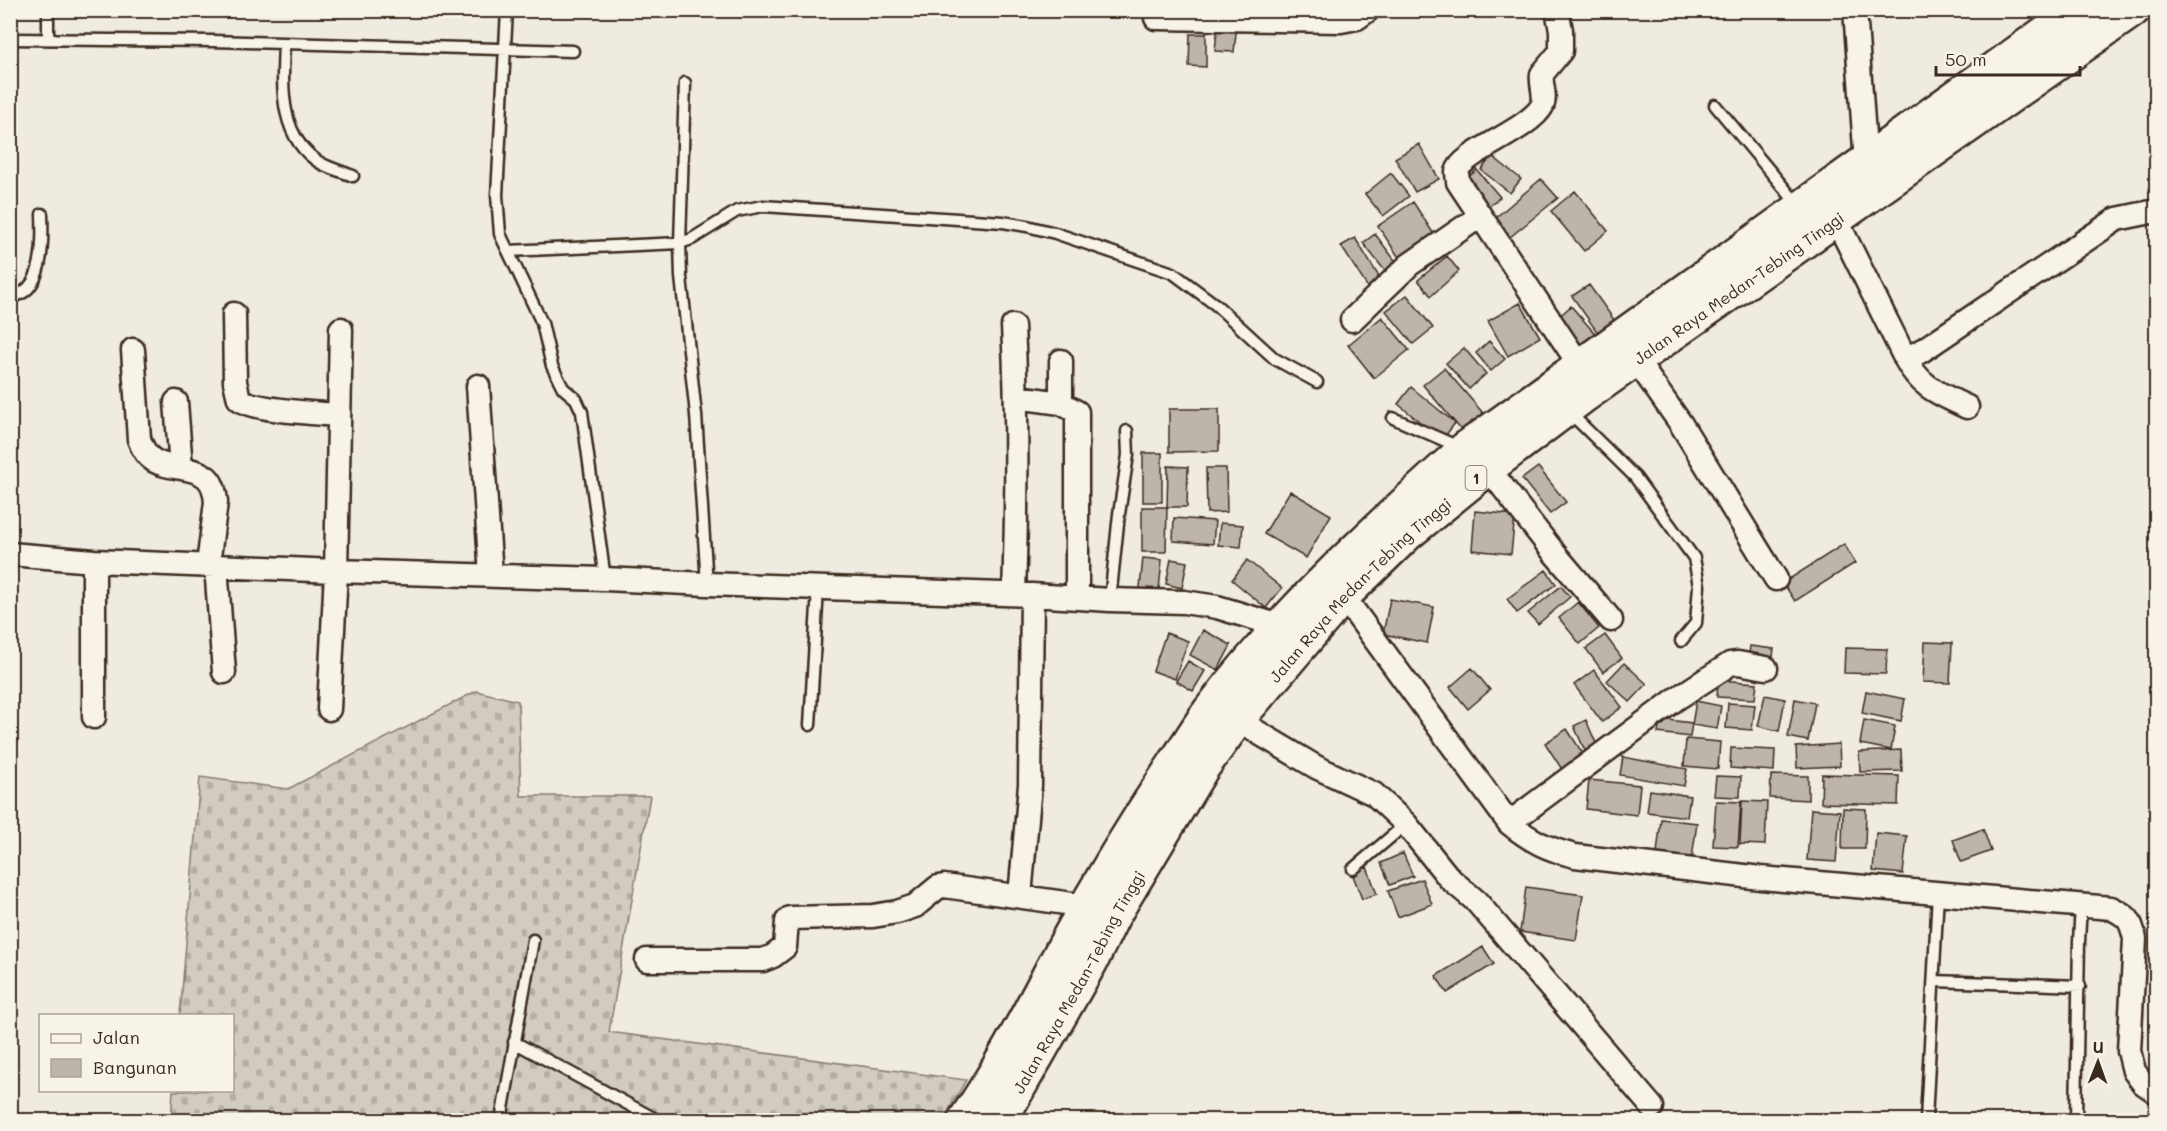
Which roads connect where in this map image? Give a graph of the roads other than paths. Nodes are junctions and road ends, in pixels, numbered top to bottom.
1 (48, 10) edge
2 (507, 10) edge
3 (1368, 10) edge
4 (1557, 10) edge
5 (1855, 10) edge
6 (2077, 10) edge
7 (2133, 10) edge
8 (1156, 18) dead end
9 (10, 39) edge
10 (48, 39) junction
11 (284, 45) junction
12 (506, 50) junction
13 (573, 51) dead end
14 (685, 82) dead end
15 (1715, 105) dead end
16 (1866, 163) junction
17 (353, 176) dead end
18 (1802, 209) junction
19 (2157, 211) edge
20 (42, 214) dead end
21 (1480, 216) junction
22 (1836, 219) junction
23 (680, 243) junction
24 (507, 251) junction
25 (10, 296) edge
26 (234, 314) dead end
27 (1352, 320) dead end
28 (1013, 326) dead end
29 (341, 329) dead end
30 (133, 350) dead end
31 (1905, 358) junction
32 (1061, 360) dead end
33 (1636, 360) junction
34 (1581, 367) junction
35 (1317, 382) dead end
36 (477, 386) dead end
37 (1017, 397) junction
38 (176, 402) dead end
39 (1061, 403) junction
40 (1966, 407) dead end
41 (1566, 410) junction
42 (338, 415) junction
43 (1393, 418) dead end
44 (1127, 431) dead end
45 (1477, 459) junction
46 (180, 468) junction
47 (10, 554) edge
48 (94, 561) junction
49 (212, 566) junction
50 (336, 571) junction
51 (491, 575) junction
52 (605, 579) junction
53 (1776, 579) dead end
54 (706, 585) junction
55 (1335, 587) junction
56 (818, 589) junction
57 (1023, 594) junction
58 (1077, 598) junction
59 (1110, 600) junction
60 (1611, 620) dead end
61 (1280, 627) junction
62 (1681, 641) dead end
63 (1766, 668) dead end
64 (224, 672) dead end
65 (329, 709) dead end
66 (94, 717) dead end
67 (1237, 720) junction
68 (810, 724) dead end
69 (1509, 823) junction
70 (1406, 824) junction
71 (1353, 869) dead end
72 (1938, 893) junction
73 (1020, 896) junction
74 (2081, 905) junction
75 (1087, 906) junction
76 (533, 940) dead end
77 (647, 960) dead end
78 (1934, 981) junction
79 (2080, 986) junction
80 (514, 1042) junction
81 (2157, 1092) edge
82 (1652, 1107) dead end
83 (501, 1120) edge
84 (657, 1120) edge
85 (965, 1120) edge
86 (1000, 1120) edge
87 (1926, 1120) edge
88 (2076, 1120) edge

1 - 10 lane
2 - 12 lane
3 - 8 street
4 - 21 street
5 - 16 street
6 - 16 highway, Jalan Raya Medan-Tebing Tinggi / 1
7 - 22 highway, Jalan Raya Medan-Tebing Tinggi / 1
9 - 10 lane
10 - 11 lane
11 - 12 lane
11 - 17 lane
12 - 13 lane
12 - 24 lane
14 - 23 lane
15 - 18 lane
16 - 18 highway, Jalan Raya Medan-Tebing Tinggi / 1
18 - 34 highway, Jalan Raya Medan-Tebing Tinggi / 1
19 - 31 street
20 - 25 lane
21 - 27 street
21 - 34 street
22 - 31 street
22 - 33 highway, Jalan Raya Medan-Tebing Tinggi / 1
23 - 24 lane
23 - 35 lane
23 - 54 lane
24 - 52 lane
26 - 42 street
28 - 37 street
29 - 42 street
30 - 46 street
31 - 40 street
32 - 39 street
33 - 41 highway, Jalan Raya Medan-Tebing Tinggi / 1
33 - 53 street
34 - 45 highway, Jalan Raya Medan-Tebing Tinggi / 1
36 - 51 street
37 - 39 street
37 - 57 street
38 - 46 street
39 - 58 street
41 - 45 highway, Jalan Raya Medan-Tebing Tinggi / 1
41 - 62 lane
42 - 50 street
43 - 45 lane
44 - 59 lane
45 - 55 highway, Jalan Raya Medan-Tebing Tinggi / 1
45 - 60 street
46 - 49 street
47 - 48 street
48 - 49 street
48 - 66 street
49 - 50 street
49 - 64 street
50 - 51 street
50 - 65 street
51 - 52 street
52 - 54 street
54 - 56 street
55 - 61 highway, Jalan Raya Medan-Tebing Tinggi / 1
55 - 67 highway, Jalan Raya Medan-Tebing Tinggi / 1
55 - 69 street
56 - 57 street
56 - 68 lane
57 - 58 street
57 - 73 street
58 - 59 street
59 - 61 street
61 - 75 highway, Jalan Raya Medan-Tebing Tinggi / 1
63 - 69 street
67 - 70 street
67 - 86 highway, Jalan Raya Medan-Tebing Tinggi / 1
69 - 72 street
70 - 71 lane
70 - 82 street
72 - 74 street
72 - 78 lane
73 - 75 street
73 - 77 street
74 - 79 lane
74 - 81 street
75 - 85 highway, Jalan Raya Medan-Tebing Tinggi / 1
76 - 80 lane
78 - 79 lane
78 - 87 lane
79 - 88 lane
80 - 83 lane
80 - 84 lane

